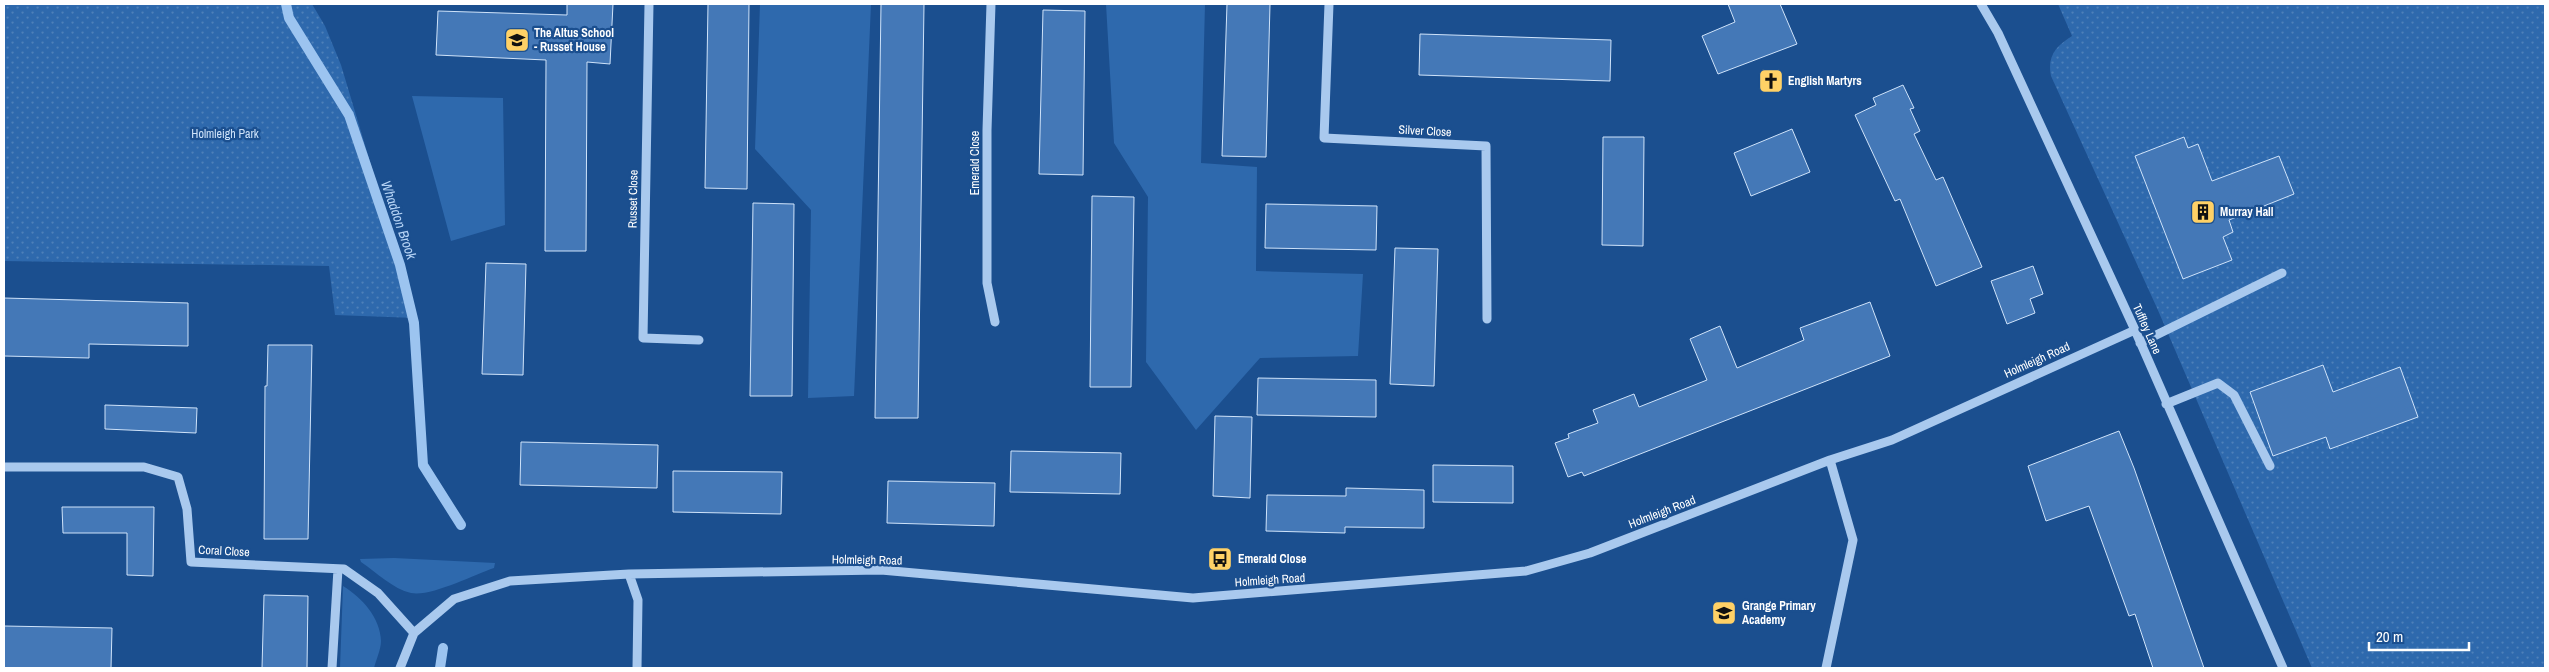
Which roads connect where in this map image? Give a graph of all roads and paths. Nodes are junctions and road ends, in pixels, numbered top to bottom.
1 (649, 4) edge
2 (991, 4) edge
3 (1329, 4) edge
4 (1980, 4) edge
5 (2282, 273) dead end
6 (1487, 319) dead end
7 (995, 322) dead end
8 (2135, 330) junction
9 (699, 340) dead end
10 (2140, 343) junction
11 (2166, 404) junction
12 (1830, 460) junction
13 (2270, 466) dead end
14 (4, 467) edge
15 (338, 569) junction
16 (629, 574) junction
17 (414, 633) junction
18 (332, 668) edge
19 (400, 668) edge
20 (637, 668) edge
21 (1826, 668) edge
22 (2283, 668) edge

1 - 9 street, Russet Close
2 - 7 street, Emerald Close
3 - 6 street, Silver Close
4 - 8 street, Tuffley Lane
5 - 10 street
8 - 10 street, Tuffley Lane
8 - 12 street, Holmleigh Road
10 - 11 street, Tuffley Lane
11 - 13 street
11 - 22 street, Tuffley Lane
12 - 16 street, Holmleigh Road
12 - 21 street
14 - 15 street, Coral Close
15 - 17 street, Coral Close
15 - 18 street
16 - 17 street, Holmleigh Road
16 - 20 street
17 - 19 street, Holmleigh Road

